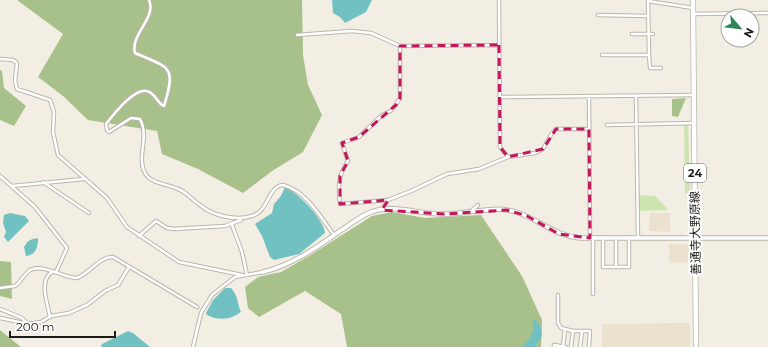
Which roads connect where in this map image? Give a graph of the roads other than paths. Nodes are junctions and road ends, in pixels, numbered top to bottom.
1 (148, 0) edge
2 (499, 0) edge
3 (693, 0) edge
4 (693, 8) junction
5 (768, 13) edge
6 (694, 14) junction
7 (598, 16) dead end
8 (648, 16) junction
9 (632, 34) dead end
10 (648, 34) junction
11 (654, 34) dead end
12 (297, 35) dead end
13 (400, 46) junction
14 (500, 46) junction
15 (602, 55) dead end
16 (648, 55) junction
17 (0, 59) edge
18 (661, 68) dead end
19 (694, 95) junction
20 (589, 96) junction
21 (636, 96) junction
22 (500, 97) junction
23 (636, 123) junction
24 (694, 123) junction
25 (607, 125) dead end
26 (589, 129) junction
27 (508, 157) junction
28 (0, 176) edge
29 (85, 179) junction
30 (43, 182) junction
31 (11, 186) junction
32 (388, 200) junction
33 (478, 205) dead end
34 (382, 210) junction
35 (471, 212) junction
36 (89, 213) dead end
37 (244, 218) junction
38 (232, 225) junction
39 (139, 236) junction
40 (334, 236) junction
41 (638, 237) junction
42 (695, 237) junction
43 (591, 238) junction
44 (602, 238) junction
45 (616, 238) junction
46 (630, 238) junction
47 (768, 238) edge
48 (129, 267) junction
49 (616, 267) junction
50 (52, 272) junction
51 (56, 272) junction
52 (263, 272) joint
53 (242, 275) junction
54 (247, 275) junction
55 (0, 288) edge
56 (593, 294) dead end
57 (558, 295) dead end
58 (197, 307) dead end
59 (0, 309) edge
60 (50, 317) junction
61 (0, 318) edge
62 (28, 324) junction
63 (565, 329) junction
64 (573, 331) junction
65 (582, 331) junction
66 (193, 347) edge
67 (554, 347) edge
68 (564, 347) edge
69 (571, 347) edge
70 (580, 347) edge
71 (589, 347) edge
72 (696, 347) edge

1 - 37 street
2 - 14 street
3 - 4 main road, 善通寺大野原線 / 24
4 - 6 main road, 善通寺大野原線 / 24
4 - 8 street
5 - 6 street
6 - 19 main road, 善通寺大野原線 / 24
7 - 8 street
8 - 10 street
9 - 10 street
10 - 11 street
10 - 16 street
12 - 13 street
13 - 14 street
13 - 32 street
14 - 22 street
15 - 16 street
16 - 18 street
17 - 29 street
19 - 21 street
19 - 24 main road, 善通寺大野原線 / 24
20 - 21 street
20 - 22 street
20 - 26 street
21 - 23 street
22 - 27 street
23 - 24 street
23 - 25 street
23 - 41 street
24 - 42 main road, 善通寺大野原線 / 24
26 - 27 street
26 - 43 street
27 - 32 street
28 - 31 street
29 - 30 street
29 - 39 street
30 - 31 street
30 - 36 street
31 - 51 street
32 - 34 street
33 - 35 street
34 - 35 street
34 - 40 street
35 - 43 street
37 - 38 street
37 - 40 street
38 - 39 street
38 - 54 street
39 - 53 street
40 - 52 street
41 - 42 street
41 - 46 street
42 - 47 street
42 - 72 main road, 善通寺大野原線 / 24
43 - 44 street
43 - 56 street
44 - 45 street
44 - 49 street
45 - 46 street
45 - 49 street
46 - 49 street
48 - 51 street
48 - 58 street
48 - 60 street
50 - 51 street
50 - 55 street
50 - 60 street
52 - 54 street
53 - 54 street
53 - 66 street
57 - 63 street
59 - 62 street
60 - 62 street
61 - 62 street
63 - 64 street
63 - 68 street
64 - 65 street
64 - 69 street
65 - 70 street
65 - 71 street
67 - 68 street

